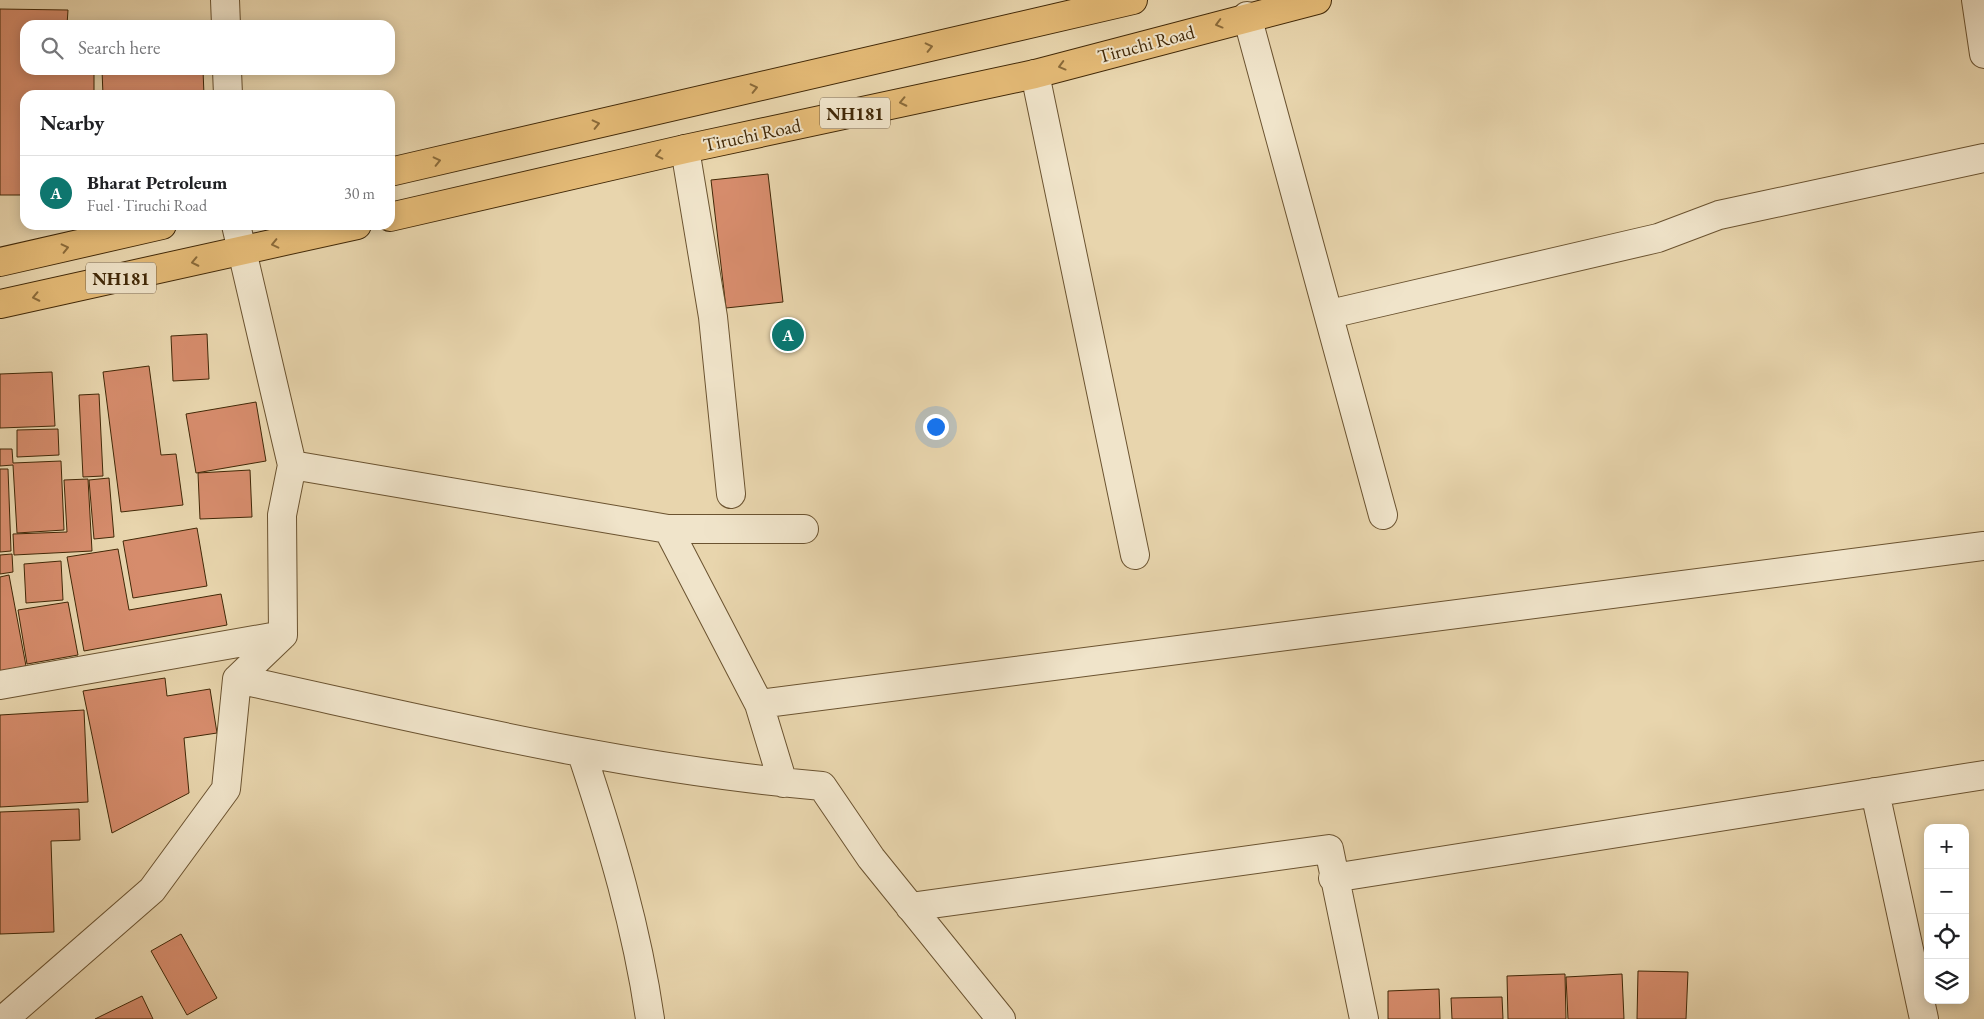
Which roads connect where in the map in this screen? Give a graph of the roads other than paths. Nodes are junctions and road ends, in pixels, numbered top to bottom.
1 (225, 0) edge
2 (1132, 0) edge
3 (1317, 0) edge
4 (1976, 0) edge
5 (1248, 16) junction
6 (226, 20) edge
7 (1984, 54) edge
8 (1035, 74) junction
9 (227, 75) edge
10 (228, 90) edge
11 (685, 149) junction
12 (1984, 158) edge
13 (395, 171) edge
14 (395, 216) edge
15 (140, 230) edge
16 (237, 230) edge
17 (334, 230) edge
18 (242, 251) junction
19 (0, 262) edge
20 (0, 304) edge
21 (1330, 314) junction
22 (292, 465) junction
23 (731, 494) dead end
24 (1383, 515) dead end
25 (668, 529) junction
26 (804, 529) dead end
27 (1984, 546) edge
28 (1135, 555) dead end
29 (283, 635) junction
30 (237, 679) junction
31 (0, 685) edge
32 (759, 704) junction
33 (582, 754) junction
34 (1984, 774) edge
35 (783, 783) junction
36 (1875, 792) junction
37 (1333, 878) junction
38 (910, 907) junction
39 (4, 1019) edge
40 (650, 1019) edge
41 (1001, 1019) edge
42 (1364, 1019) edge
43 (1924, 1019) edge

1 - 6 street
13 -> 2 highway, NH181
3 - 5 highway, Tiruchi Road / NH181
4 - 7 street
5 -> 8 highway, Tiruchi Road / NH181
5 - 21 street
8 -> 11 highway, Tiruchi Road / NH181
8 - 28 street
9 - 10 street
11 -> 14 highway, Tiruchi Road / NH181
11 - 23 street
12 - 21 street
19 -> 15 highway, NH181
16 - 18 street
17 -> 18 highway, NH181
18 -> 20 highway, NH181
18 - 22 street
21 - 24 street
22 - 25 street
22 - 29 street
25 - 26 street
25 - 32 street
27 - 32 street
29 - 30 street
29 - 31 street
30 - 33 street
30 - 39 street
32 - 35 street
33 - 35 street
33 - 40 street
34 - 36 street
35 - 38 street
36 - 37 street
36 - 43 street
37 - 38 street
37 - 42 street
38 - 41 street

